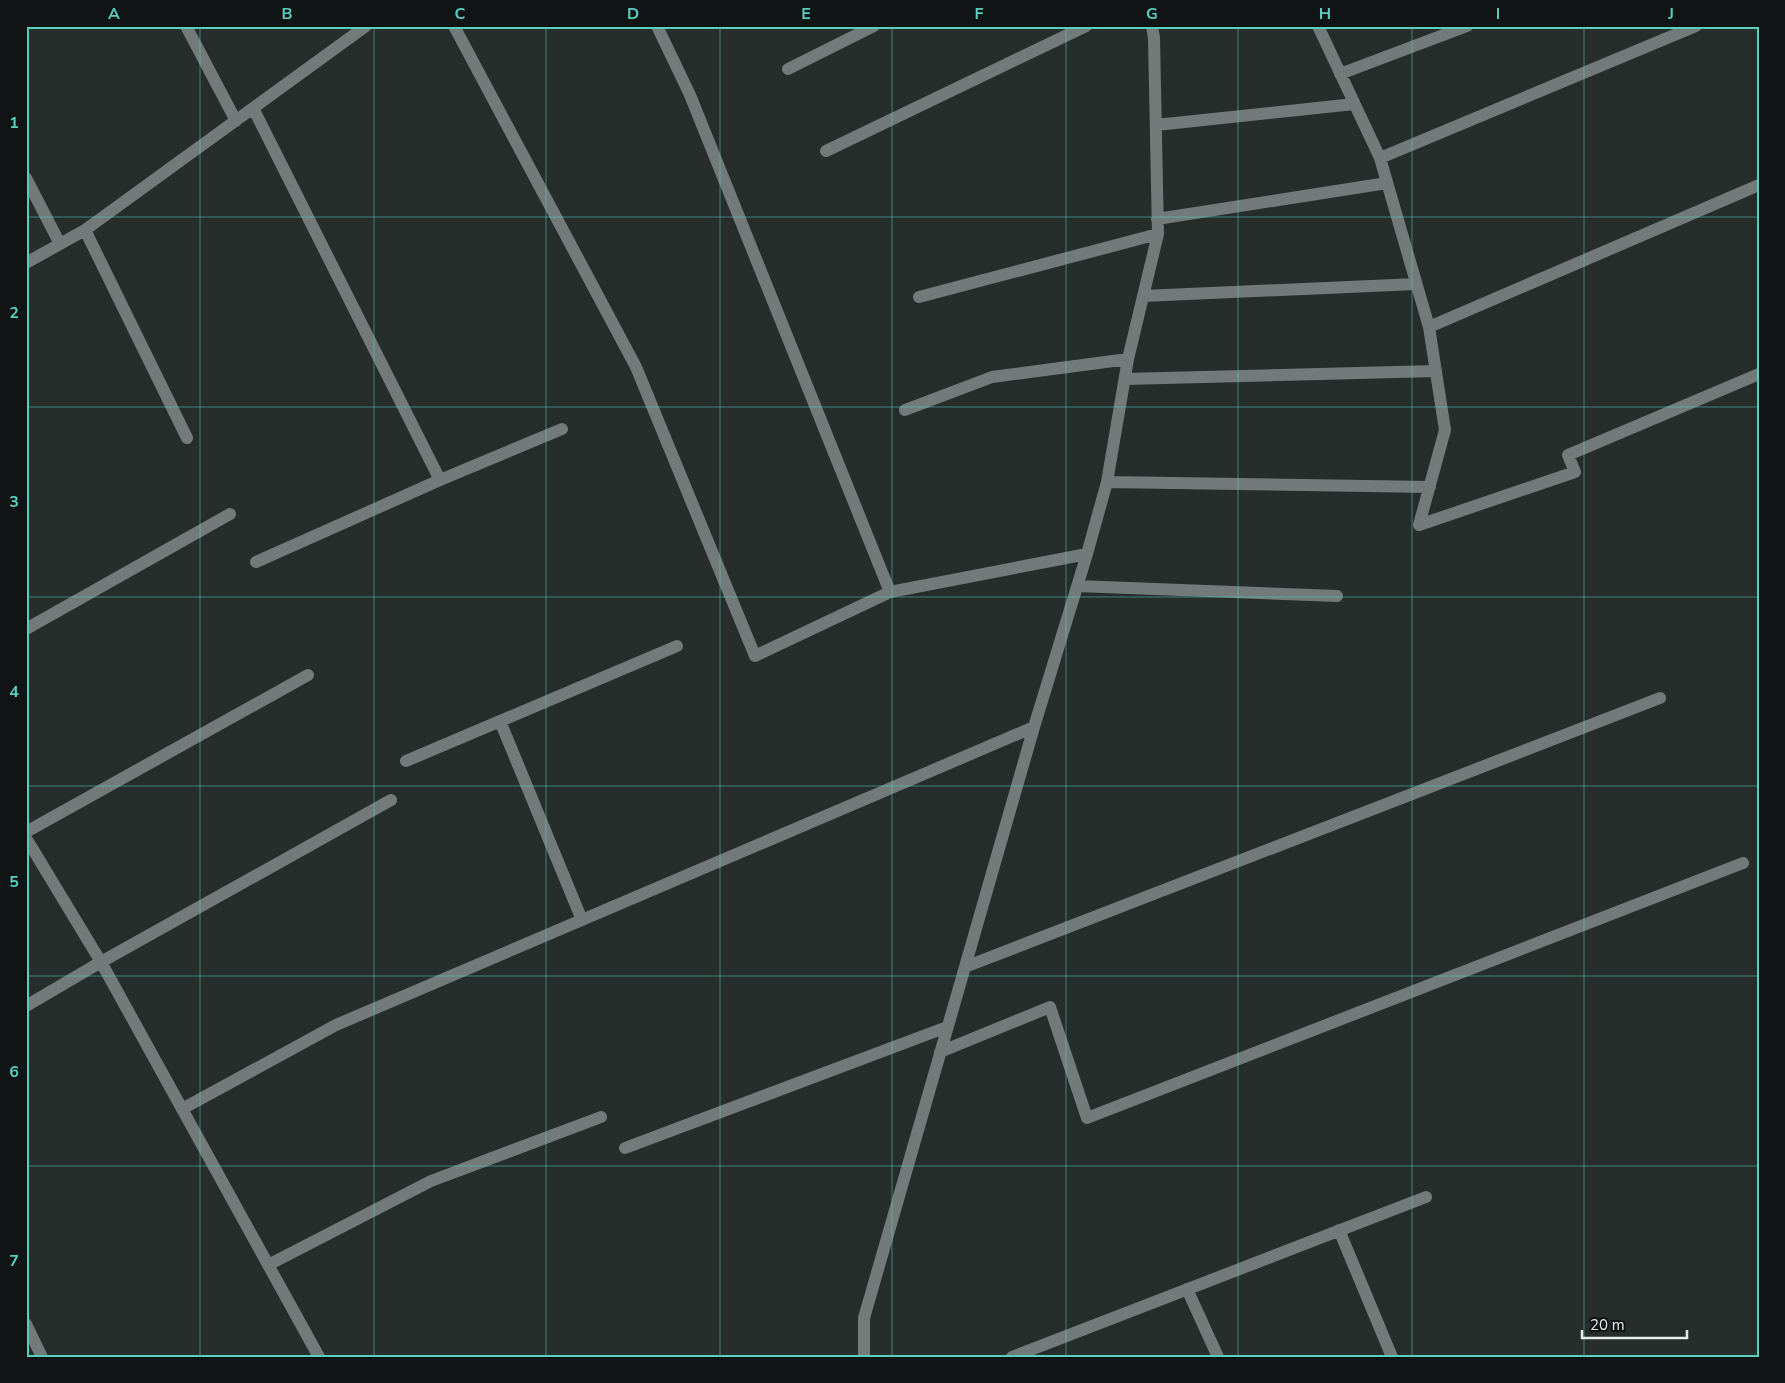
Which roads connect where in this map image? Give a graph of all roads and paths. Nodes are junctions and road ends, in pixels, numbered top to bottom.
1 (186, 26) edge
2 (366, 26) edge
3 (454, 26) edge
4 (657, 26) edge
5 (874, 26) edge
6 (1086, 26) edge
7 (1152, 26) edge
8 (1318, 26) edge
9 (1467, 26) edge
10 (1696, 26) edge
11 (788, 69) dead end
12 (1340, 74) junction
13 (1354, 104) junction
14 (253, 108) junction
15 (236, 121) junction
16 (1156, 125) junction
17 (826, 151) dead end
18 (1380, 158) junction
19 (26, 178) edge
20 (1387, 183) junction
21 (1759, 185) edge
22 (1158, 219) junction
23 (85, 230) junction
24 (1158, 234) junction
25 (60, 244) junction
26 (26, 263) edge
27 (1416, 284) junction
28 (1143, 296) junction
29 (918, 297) dead end
30 (1429, 327) junction
31 (1128, 359) junction
32 (1436, 371) junction
33 (1759, 374) edge
34 (1125, 379) junction
35 (905, 410) dead end
36 (562, 429) dead end
37 (187, 438) dead end
38 (440, 480) junction
39 (1107, 482) junction
40 (1430, 487) junction
41 (230, 514) dead end
42 (1087, 554) junction
43 (256, 562) dead end
44 (1077, 586) junction
45 (890, 592) junction
46 (1337, 596) dead end
47 (26, 629) edge
48 (677, 646) dead end
49 (308, 675) dead end
50 (1660, 698) dead end
51 (500, 721) junction
52 (1034, 727) junction
53 (406, 762) dead end
54 (391, 800) dead end
55 (26, 832) edge
56 (26, 838) edge
57 (1743, 863) dead end
58 (582, 920) junction
59 (101, 962) junction
60 (965, 967) junction
61 (26, 1006) edge
62 (947, 1027) junction
63 (940, 1052) junction
64 (182, 1110) junction
65 (601, 1117) dead end
66 (625, 1148) dead end
67 (1426, 1196) dead end
68 (1339, 1230) junction
69 (268, 1265) junction
70 (1186, 1289) junction
71 (26, 1324) edge
72 (1032, 1353) edge
73 (42, 1357) edge
74 (319, 1357) edge
75 (864, 1357) edge
76 (1012, 1357) edge
77 (1218, 1357) edge
78 (1392, 1357) edge

1 - 15 street
2 - 14 street
3 - 45 street
4 - 45 street
5 - 11 street
6 - 17 street
7 - 16 street
8 - 12 street
9 - 12 street
10 - 18 street
12 - 13 street
13 - 16 street
13 - 18 street
14 - 15 street
14 - 38 street
15 - 23 street
16 - 22 street
18 - 20 street
19 - 25 street
20 - 22 street
20 - 27 street
21 - 30 street
22 - 24 street
23 - 25 street
23 - 37 street
24 - 28 street
24 - 29 street
25 - 26 street
27 - 28 street
27 - 30 street
28 - 31 street
30 - 32 street
31 - 34 street
31 - 35 street
32 - 34 street
32 - 40 street
33 - 40 street
34 - 39 street
36 - 38 street
38 - 43 street
39 - 40 street
39 - 42 street
41 - 47 street
42 - 44 street
42 - 45 street
44 - 46 street
44 - 52 street
48 - 51 street
49 - 55 street
50 - 60 street
51 - 53 street
51 - 58 street
52 - 58 street
52 - 60 street
54 - 59 street
56 - 59 street
57 - 63 street
58 - 64 street
59 - 61 street
59 - 64 street
60 - 62 street
62 - 63 street
62 - 66 street
63 - 75 street
64 - 69 street
65 - 69 street
67 - 68 street
68 - 70 street
68 - 78 street
69 - 74 street
70 - 72 street
70 - 77 street
71 - 73 street
72 - 76 street

